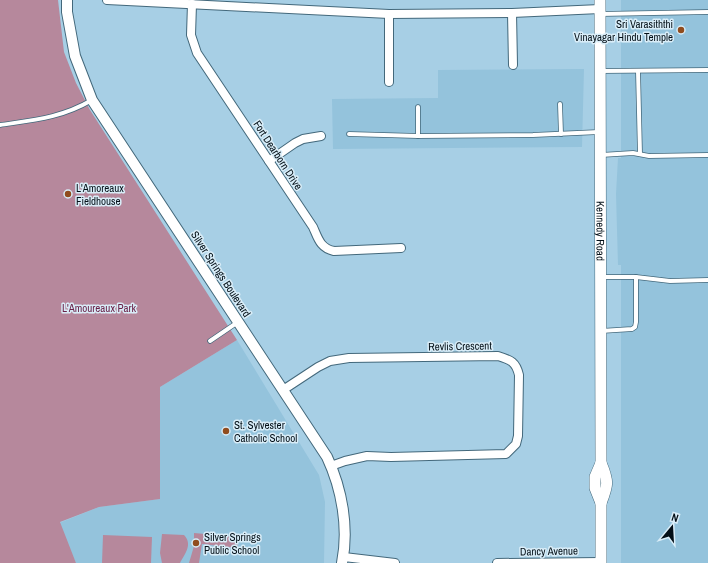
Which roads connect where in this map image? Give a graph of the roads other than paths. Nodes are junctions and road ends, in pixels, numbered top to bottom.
1 (67, 0) edge
2 (107, 0) edge
3 (192, 4) junction
4 (600, 8) edge
5 (512, 12) junction
6 (708, 12) edge
7 (388, 14) junction
8 (513, 65) dead end
9 (708, 70) edge
10 (600, 71) junction
11 (638, 71) junction
12 (389, 82) dead end
13 (92, 100) junction
14 (560, 104) dead end
15 (418, 107) dead end
16 (0, 125) edge
17 (600, 132) junction
18 (349, 134) dead end
19 (561, 134) junction
20 (321, 136) dead end
21 (418, 136) junction
22 (640, 154) junction
23 (600, 155) junction
24 (708, 155) edge
25 (269, 161) junction
26 (400, 248) dead end
27 (600, 277) junction
28 (636, 277) junction
29 (708, 280) edge
30 (238, 322) junction
31 (601, 331) junction
32 (210, 341) dead end
33 (283, 390) junction
34 (331, 466) junction
35 (343, 560) edge
36 (601, 562) edge
37 (395, 563) edge
38 (497, 563) edge

1 - 13 street, Silver Springs Boulevard
2 - 3 street
3 - 7 street
3 - 25 street, Fort Dearborn Drive
4 - 5 street
4 - 6 lane
4 - 10 main road, Kennedy Road
5 - 7 street
5 - 8 street
7 - 12 street
9 - 11 lane
10 - 11 lane
10 - 17 main road, Kennedy Road
11 - 22 lane
13 - 16 lane
13 - 30 street, Silver Springs Boulevard
14 - 19 lane
15 - 21 lane
17 - 19 lane
17 - 23 main road, Kennedy Road
18 - 21 lane
19 - 21 lane
20 - 25 street
22 - 23 lane
22 - 24 lane
23 - 27 main road, Kennedy Road
25 - 26 street, Fort Dearborn Drive
27 - 28 lane
27 - 31 main road, Kennedy Road
28 - 29 lane
28 - 31 lane
30 - 32 lane
30 - 33 street, Silver Springs Boulevard
31 - 36 main road, Kennedy Road
33 - 34 street, Silver Springs Boulevard
33 - 34 street, Revlis Crescent
34 - 35 street, Silver Springs Boulevard
35 - 37 street
36 - 38 street, Dancy Avenue

